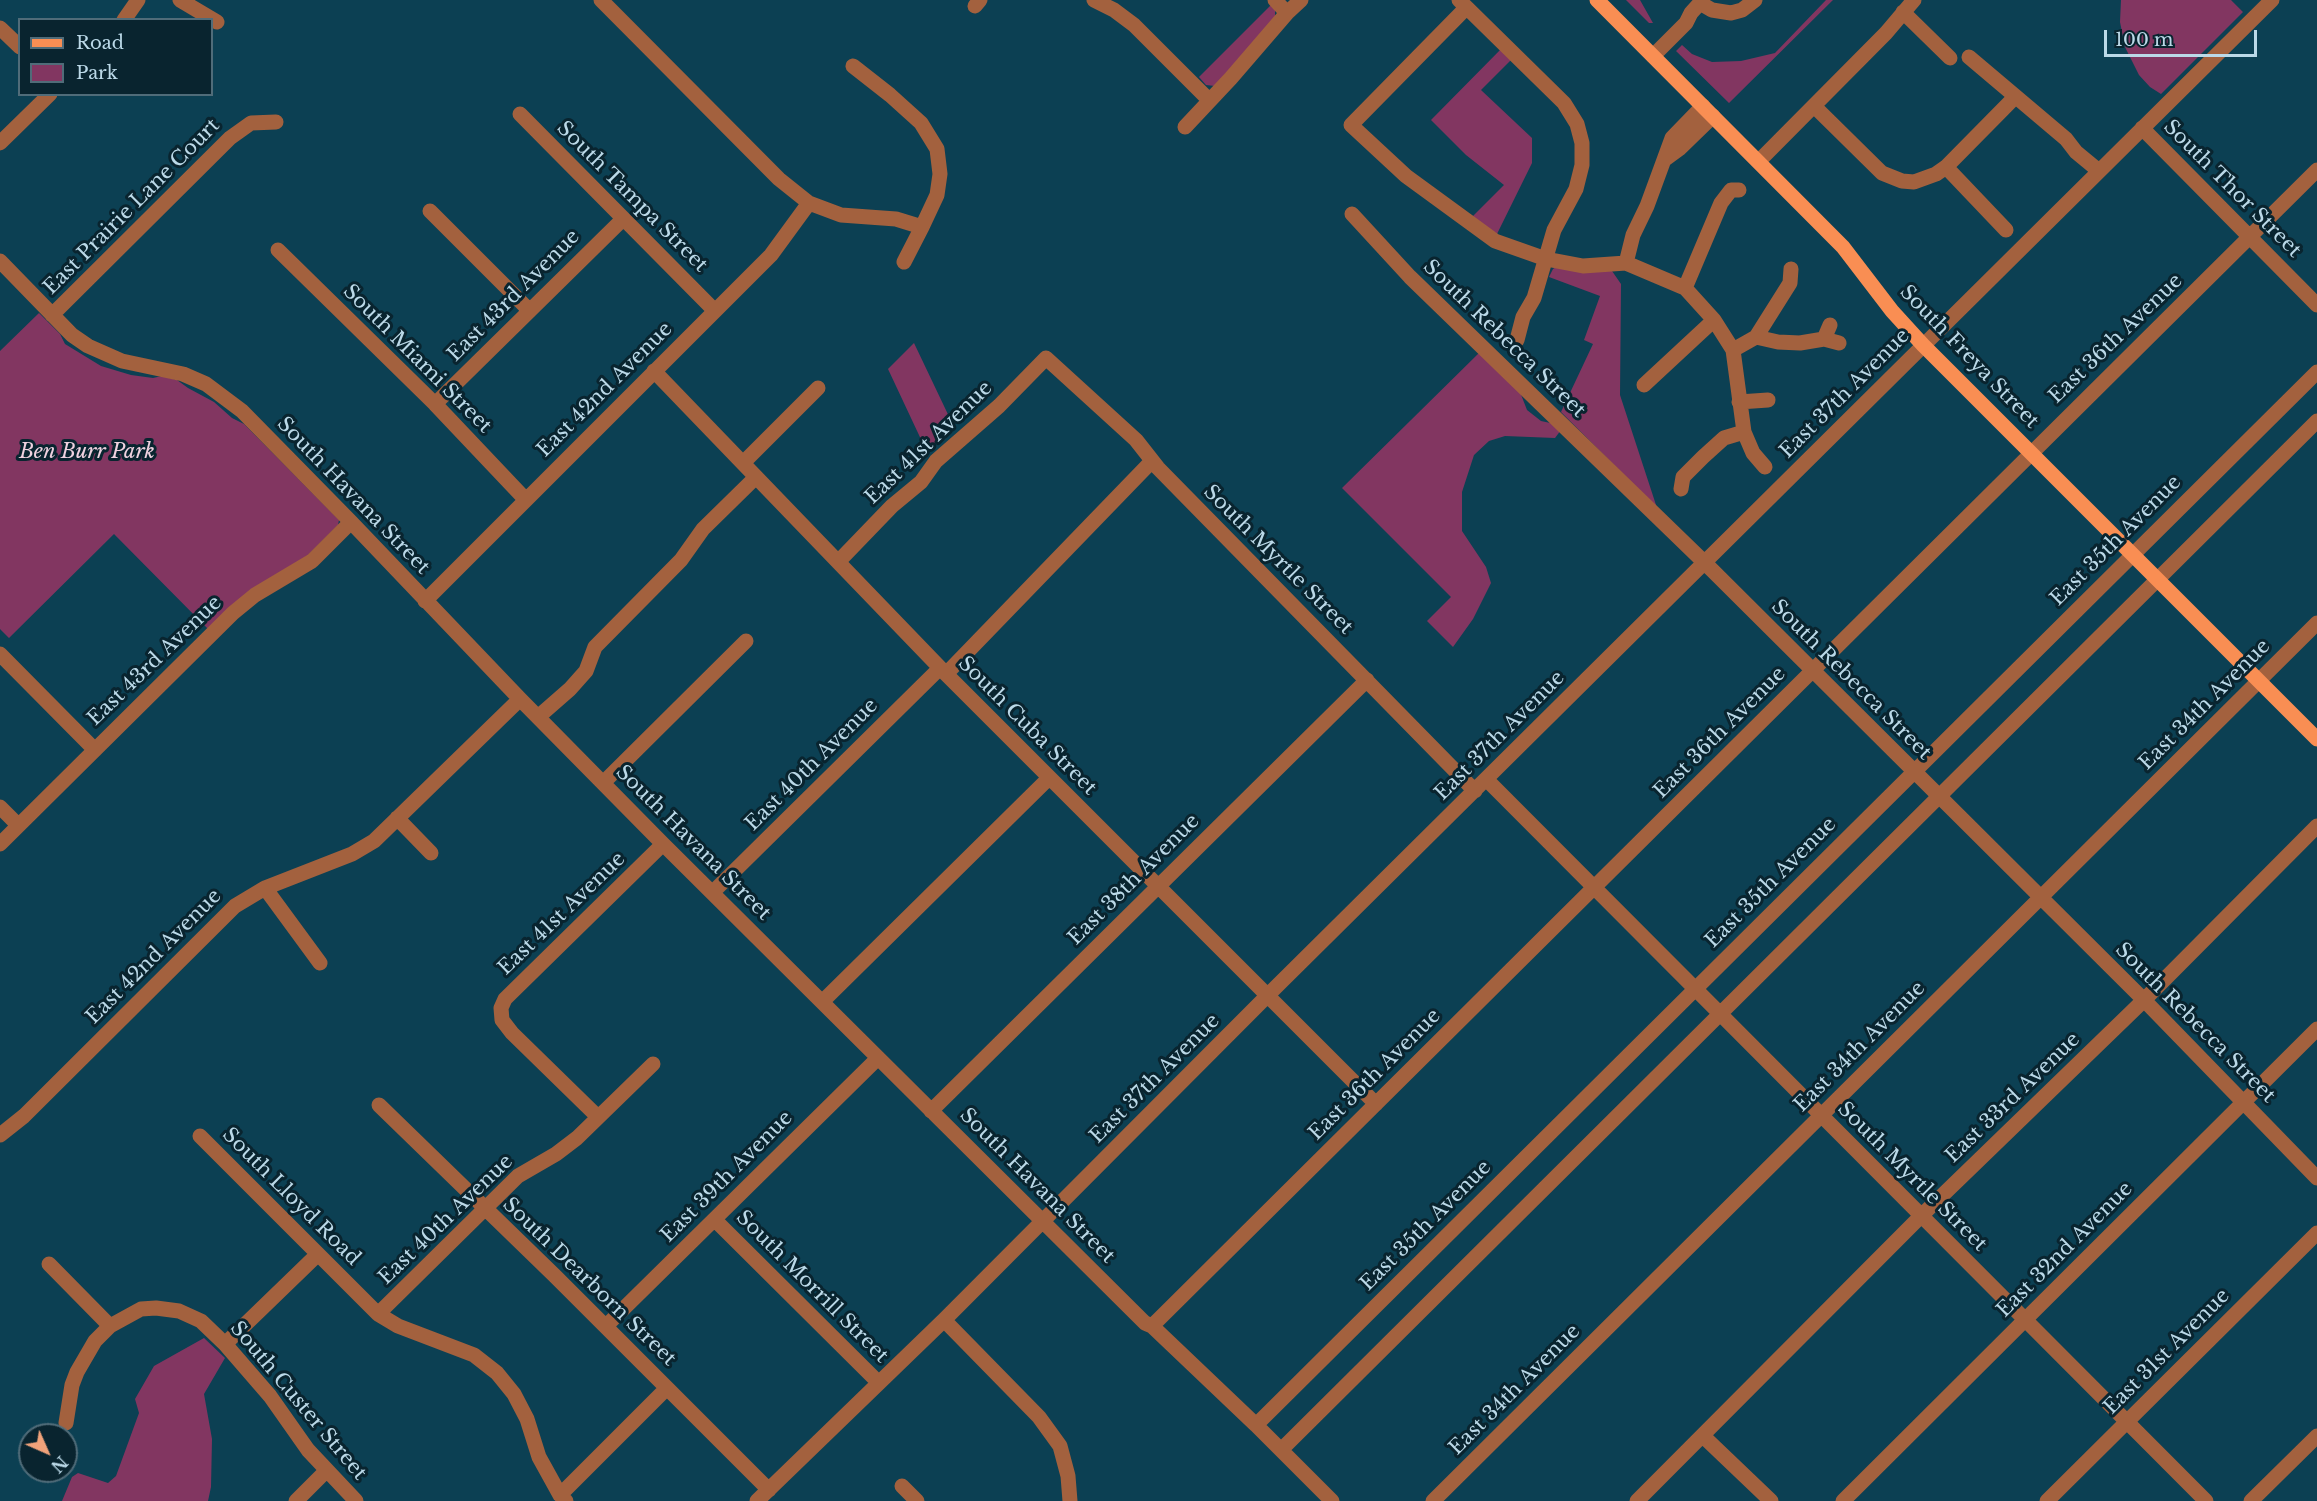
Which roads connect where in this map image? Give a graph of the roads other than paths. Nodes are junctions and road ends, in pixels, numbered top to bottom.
1 (138, 0) edge
2 (180, 0) edge
3 (601, 0) edge
4 (1094, 0) edge
5 (1275, 0) edge
6 (1301, 0) edge
7 (1597, 0) edge
8 (1755, 0) edge
9 (2272, 0) edge
10 (1463, 4) edge
11 (1697, 5) edge
12 (1908, 6) edge
13 (1287, 13) junction
14 (125, 18) edge
15 (210, 18) edge
16 (213, 20) edge
17 (217, 22) dead end
18 (0, 28) edge
19 (18, 45) edge
20 (1650, 53) junction
21 (1969, 57) dead end
22 (1950, 58) dead end
23 (853, 66) dead end
24 (48, 96) edge
25 (2015, 98) junction
26 (1209, 100) junction
27 (1814, 106) junction
28 (1708, 111) junction
29 (520, 114) dead end
30 (276, 122) dead end
31 (1185, 127) dead end
32 (2142, 128) junction
33 (0, 143) edge
34 (1759, 161) junction
35 (1946, 167) junction
36 (2102, 168) junction
37 (2317, 170) edge
38 (1733, 187) dead end
39 (808, 203) junction
40 (430, 210) dead end
41 (1353, 214) dead end
42 (623, 219) junction
43 (922, 227) junction
44 (2006, 230) dead end
45 (2249, 238) junction
46 (278, 250) dead end
47 (1545, 259) junction
48 (0, 261) edge
49 (904, 262) dead end
50 (1626, 263) junction
51 (1791, 269) dead end
52 (1685, 288) junction
53 (2317, 305) edge
54 (529, 310) junction
55 (714, 310) junction
56 (52, 315) junction
57 (1714, 320) junction
58 (1831, 336) dead end
59 (1756, 337) junction
60 (1518, 340) dead end
61 (1923, 345) junction
62 (1733, 350) junction
63 (1051, 360) joint
64 (654, 371) junction
65 (2317, 372) edge
66 (1644, 385) dead end
67 (818, 388) dead end
68 (1768, 400) dead end
69 (1739, 402) junction
70 (435, 404) junction
71 (2317, 421) edge
72 (1744, 432) junction
73 (2031, 451) junction
74 (1152, 461) junction
75 (744, 462) junction
76 (1765, 467) dead end
77 (756, 477) junction
78 (1681, 489) dead end
79 (525, 499) junction
80 (351, 522) junction
81 (2132, 555) junction
82 (838, 562) junction
83 (1705, 563) junction
84 (2157, 579) junction
85 (425, 601) junction
86 (2317, 623) edge
87 (746, 641) dead end
88 (0, 654) edge
89 (1812, 670) junction
90 (943, 671) junction
91 (1367, 680) junction
92 (2258, 681) junction
93 (520, 699) junction
94 (538, 717) junction
95 (2317, 739) edge
96 (95, 750) junction
97 (1913, 773) junction
98 (1049, 778) junction
99 (603, 783) junction
100 (1481, 785) junction
101 (1937, 797) junction
102 (0, 807) edge
103 (397, 818) junction
104 (18, 825) junction
105 (2317, 826) edge
106 (0, 844) edge
107 (663, 844) junction
108 (431, 853) dead end
109 (1159, 885) junction
110 (265, 888) junction
111 (1593, 888) junction
112 (713, 892) junction
113 (2040, 898) junction
114 (320, 963) dead end
115 (1694, 989) junction
116 (1267, 996) junction
117 (2144, 1000) junction
118 (823, 1002) junction
119 (1719, 1014) junction
120 (2317, 1029) edge
121 (878, 1058) junction
122 (652, 1064) dead end
123 (2243, 1103) junction
124 (1376, 1104) junction
125 (379, 1105) dead end
126 (931, 1111) junction
127 (1821, 1115) junction
128 (598, 1118) junction
129 (0, 1135) edge
130 (200, 1136) dead end
131 (2317, 1178) edge
132 (484, 1209) junction
133 (1921, 1216) junction
134 (715, 1220) junction
135 (1043, 1221) junction
136 (2317, 1233) edge
137 (318, 1254) junction
138 (49, 1264) dead end
139 (378, 1314) junction
140 (944, 1320) junction
141 (2025, 1320) junction
142 (110, 1326) junction
143 (606, 1326) junction
144 (1152, 1326) junction
145 (225, 1344) junction
146 (879, 1383) junction
147 (667, 1388) junction
148 (2127, 1421) junction
149 (66, 1423) dead end
150 (1256, 1425) junction
151 (1703, 1436) junction
152 (2317, 1436) edge
153 (1281, 1450) junction
154 (326, 1470) junction
155 (902, 1486) dead end
156 (769, 1490) junction
157 (563, 1498) edge
158 (296, 1501) edge
159 (356, 1501) edge
160 (757, 1501) edge
161 (917, 1501) edge
162 (1070, 1501) edge
163 (1332, 1501) edge
164 (1433, 1501) edge
165 (1637, 1501) edge
166 (1771, 1501) edge
167 (1843, 1501) edge
168 (2047, 1501) edge
169 (2206, 1501) edge
170 (2252, 1501) edge

1 - 14 street
2 - 15 street
3 - 39 street
4 - 26 street
5 - 13 street
6 - 13 street
7 - 20 main road, South Freya Street
8 - 11 street
9 - 32 street, East 37th Avenue
10 - 47 street
10 - 47 street
11 - 20 street
12 - 22 street
12 - 27 street
13 - 26 street
16 - 17 street
18 - 19 street
20 - 28 main road, South Freya Street
21 - 25 street
23 - 43 street
24 - 33 street
25 - 35 street
25 - 36 street
26 - 31 street
27 - 34 street
27 - 35 street
28 - 34 main road, South Freya Street
28 - 50 street
29 - 42 street, South Tampa Street
30 - 56 street, East Prairie Lane Court
32 - 36 street, East 37th Avenue
32 - 45 street, South Thor Street
34 - 61 main road, South Freya Street
35 - 44 street
36 - 61 street, East 37th Avenue
37 - 45 street, East 36th Avenue
38 - 52 street
39 - 43 street
39 - 55 street, East 42nd Avenue
40 - 54 street
41 - 83 street, South Rebecca Street
42 - 54 street, East 43rd Avenue
42 - 55 street, South Tampa Street
43 - 49 street
45 - 53 street, South Thor Street
45 - 73 street, East 36th Avenue
46 - 70 street, South Miami Street
47 - 50 street
47 - 60 street
48 - 56 street, South Havana Street
50 - 52 street
51 - 59 street
52 - 57 street
54 - 70 street, East 43rd Avenue
55 - 64 street, East 42nd Avenue
56 - 80 street, South Havana Street
57 - 62 street
57 - 66 street
58 - 59 street
59 - 62 street
61 - 73 main road, South Freya Street
61 - 83 street, East 37th Avenue
62 - 69 street
63 - 74 street, South Myrtle Street
63 - 82 street, East 41st Avenue
64 - 75 street, South Cuba Street
64 - 79 street, East 42nd Avenue
65 - 81 street, East 35th Avenue
67 - 75 street
68 - 69 street
69 - 72 street
70 - 79 street, South Miami Street
71 - 84 street
72 - 76 street
72 - 78 street
73 - 81 main road, South Freya Street
73 - 89 street, East 36th Avenue
74 - 90 street, East 40th Avenue
74 - 91 street, South Myrtle Street
75 - 77 street, South Cuba Street
77 - 82 street, South Cuba Street
77 - 94 street
79 - 85 street, East 42nd Avenue
80 - 85 street, South Havana Street
80 - 96 street, East 43rd Avenue
81 - 84 main road, South Freya Street
81 - 97 street, East 35th Avenue
82 - 90 street, South Cuba Street
83 - 89 street, South Rebecca Street
83 - 100 street, East 37th Avenue
84 - 92 main road, South Freya Street
84 - 101 street
85 - 93 street, South Havana Street
86 - 92 street, East 34th Avenue
87 - 99 street
88 - 96 street
89 - 97 street, South Rebecca Street
89 - 111 street, East 36th Avenue
90 - 98 street, South Cuba Street
90 - 112 street, East 40th Avenue
91 - 100 street, South Myrtle Street
91 - 109 street, East 38th Avenue
92 - 95 main road, South Freya Street
92 - 113 street, East 34th Avenue
93 - 94 street, South Havana Street
93 - 103 street, East 42nd Avenue
94 - 99 street, South Havana Street
96 - 104 street, East 43rd Avenue
97 - 101 street, South Rebecca Street
97 - 115 street, East 35th Avenue
98 - 109 street, South Cuba Street
98 - 118 street
99 - 107 street, South Havana Street
100 - 111 street, South Myrtle Street
100 - 116 street, East 37th Avenue
101 - 113 street, South Rebecca Street
101 - 119 street
102 - 104 street
103 - 108 street
103 - 110 street, East 42nd Avenue
104 - 106 street, East 43rd Avenue
105 - 117 street, East 33rd Avenue
107 - 112 street, South Havana Street
107 - 128 street, East 41st Avenue
109 - 116 street, South Cuba Street
109 - 126 street, East 38th Avenue
110 - 114 street
110 - 129 street, East 42nd Avenue
111 - 115 street, South Myrtle Street
111 - 124 street, East 36th Avenue
112 - 118 street, South Havana Street
113 - 117 street, South Rebecca Street
113 - 127 street, East 34th Avenue
115 - 119 street, South Myrtle Street
115 - 150 street, East 35th Avenue
116 - 124 street, South Cuba Street
116 - 135 street, East 37th Avenue
117 - 123 street, South Rebecca Street
117 - 133 street, East 33rd Avenue
118 - 121 street, South Havana Street
119 - 127 street, South Myrtle Street
119 - 153 street
120 - 123 street, East 32nd Avenue
121 - 126 street, South Havana Street
121 - 134 street, East 39th Avenue
122 - 128 street, East 40th Avenue
123 - 131 street, South Rebecca Street
123 - 141 street, East 32nd Avenue
124 - 144 street, East 36th Avenue
125 - 132 street, South Dearborn Street
126 - 135 street, South Havana Street
127 - 133 street, South Myrtle Street
127 - 164 street, East 34th Avenue
128 - 132 street, East 40th Avenue
130 - 137 street, South Lloyd Road
132 - 139 street, East 40th Avenue
132 - 143 street, South Dearborn Street
133 - 141 street, South Myrtle Street
133 - 151 street, East 33rd Avenue
134 - 143 street, East 39th Avenue
134 - 146 street, South Morrill Street
135 - 140 street, East 37th Avenue
135 - 144 street, South Havana Street
136 - 148 street, East 31st Avenue
137 - 139 street, South Lloyd Road
137 - 145 street
138 - 142 street
139 - 157 street, South Lloyd Road
140 - 146 street, East 37th Avenue
140 - 162 street
141 - 148 street, South Myrtle Street
141 - 167 street, East 32nd Avenue
142 - 145 street, South Custer Street
142 - 149 street
143 - 147 street, South Dearborn Street
144 - 150 street, South Havana Street
145 - 154 street, South Custer Street
146 - 156 street, East 37th Avenue
147 - 156 street, South Dearborn Street
147 - 157 street
148 - 168 street, East 31st Avenue
148 - 169 street, South Myrtle Street
150 - 153 street, South Havana Street
151 - 165 street, East 33rd Avenue
151 - 166 street
152 - 170 street
153 - 163 street, South Havana Street
154 - 158 street
154 - 159 street, South Custer Street
155 - 161 street
156 - 160 street, East 37th Avenue

